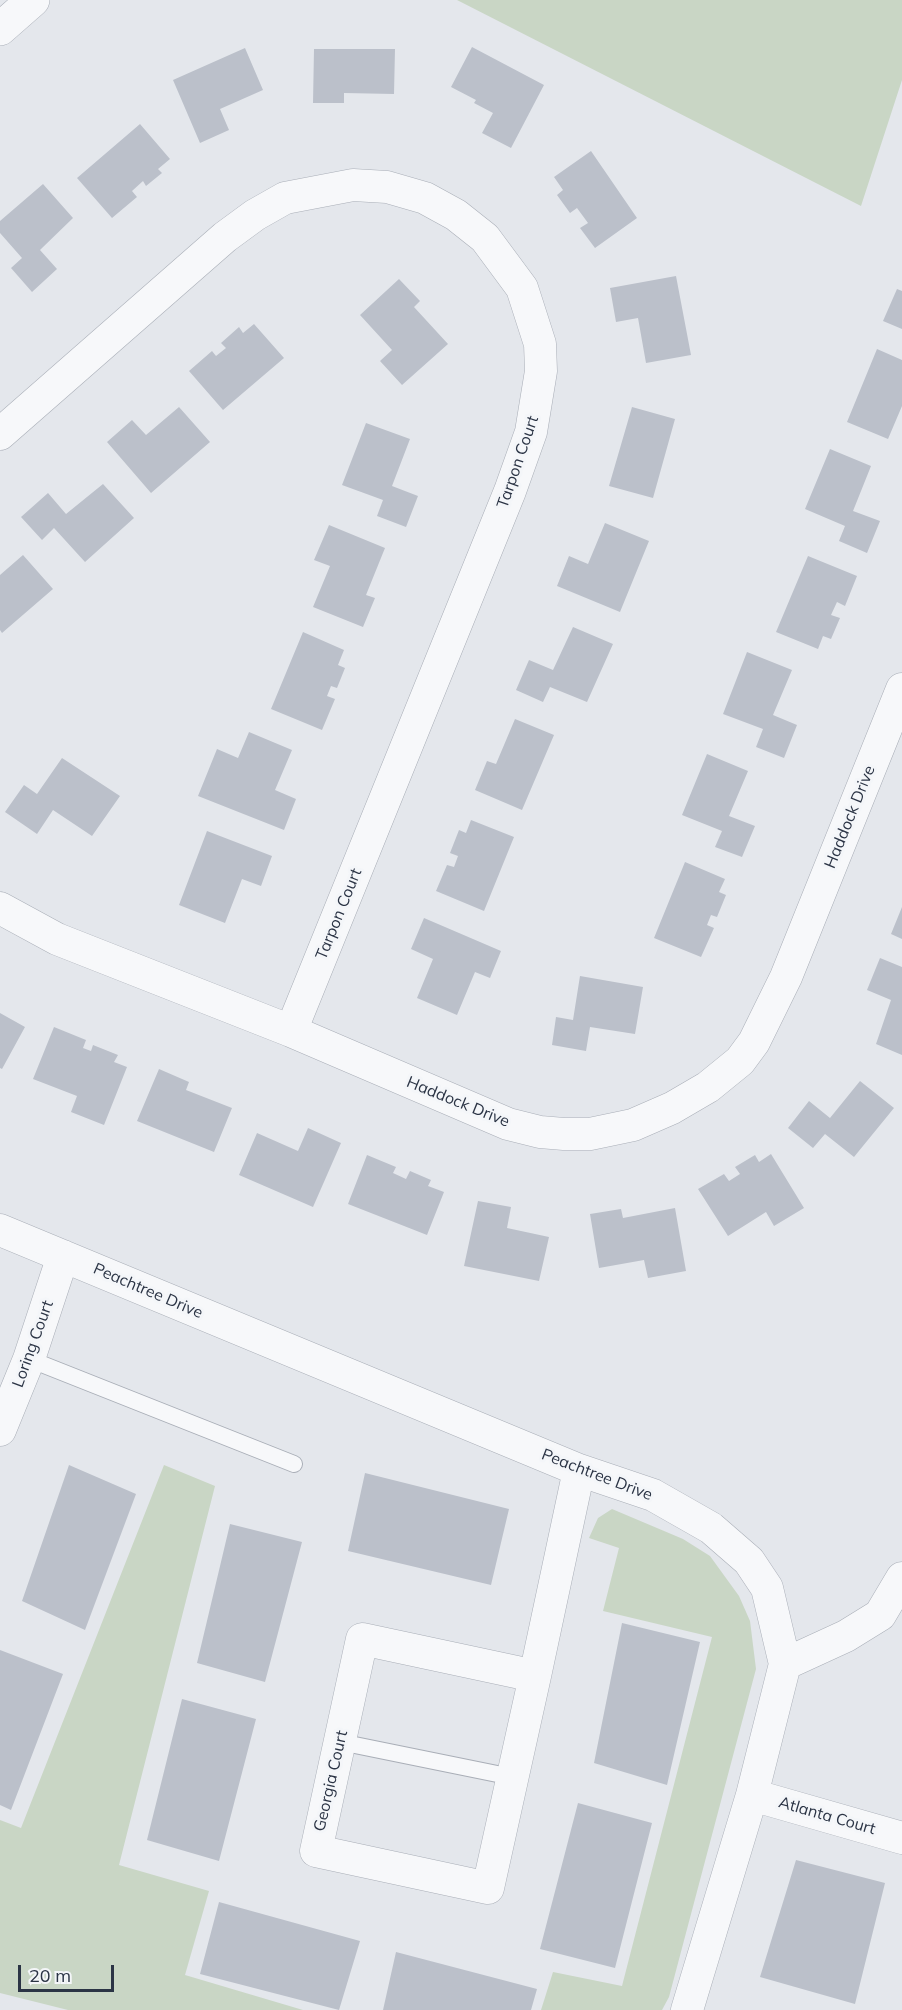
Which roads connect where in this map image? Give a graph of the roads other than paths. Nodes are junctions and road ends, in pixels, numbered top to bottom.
1 (33, 0) edge
2 (0, 29) edge
3 (0, 434) edge
4 (902, 689) edge
5 (0, 908) edge
6 (291, 1031) junction
7 (0, 1230) edge
8 (63, 1256) junction
9 (29, 1359) junction
10 (0, 1431) edge
11 (294, 1464) dead end
12 (579, 1470) junction
13 (902, 1578) edge
14 (785, 1664) junction
15 (534, 1676) junction
16 (340, 1742) junction
17 (512, 1777) junction
18 (752, 1795) junction
19 (902, 1838) edge
20 (687, 2010) edge

1 - 2 street
3 - 6 street, Tarpon Court
4 - 6 street, Haddock Drive
5 - 6 street, Haddock Drive
7 - 8 street, Peachtree Drive
8 - 9 street, Loring Court
8 - 12 street, Peachtree Drive
9 - 10 street, Loring Court
9 - 11 lane
12 - 14 street, Peachtree Drive
12 - 15 street, Georgia Court
13 - 14 street
14 - 18 street, Peachtree Drive
15 - 16 street, Georgia Court
15 - 17 street, Georgia Court
16 - 17 lane
16 - 17 street, Georgia Court
18 - 19 street, Atlanta Court
18 - 20 street, Peachtree Drive

